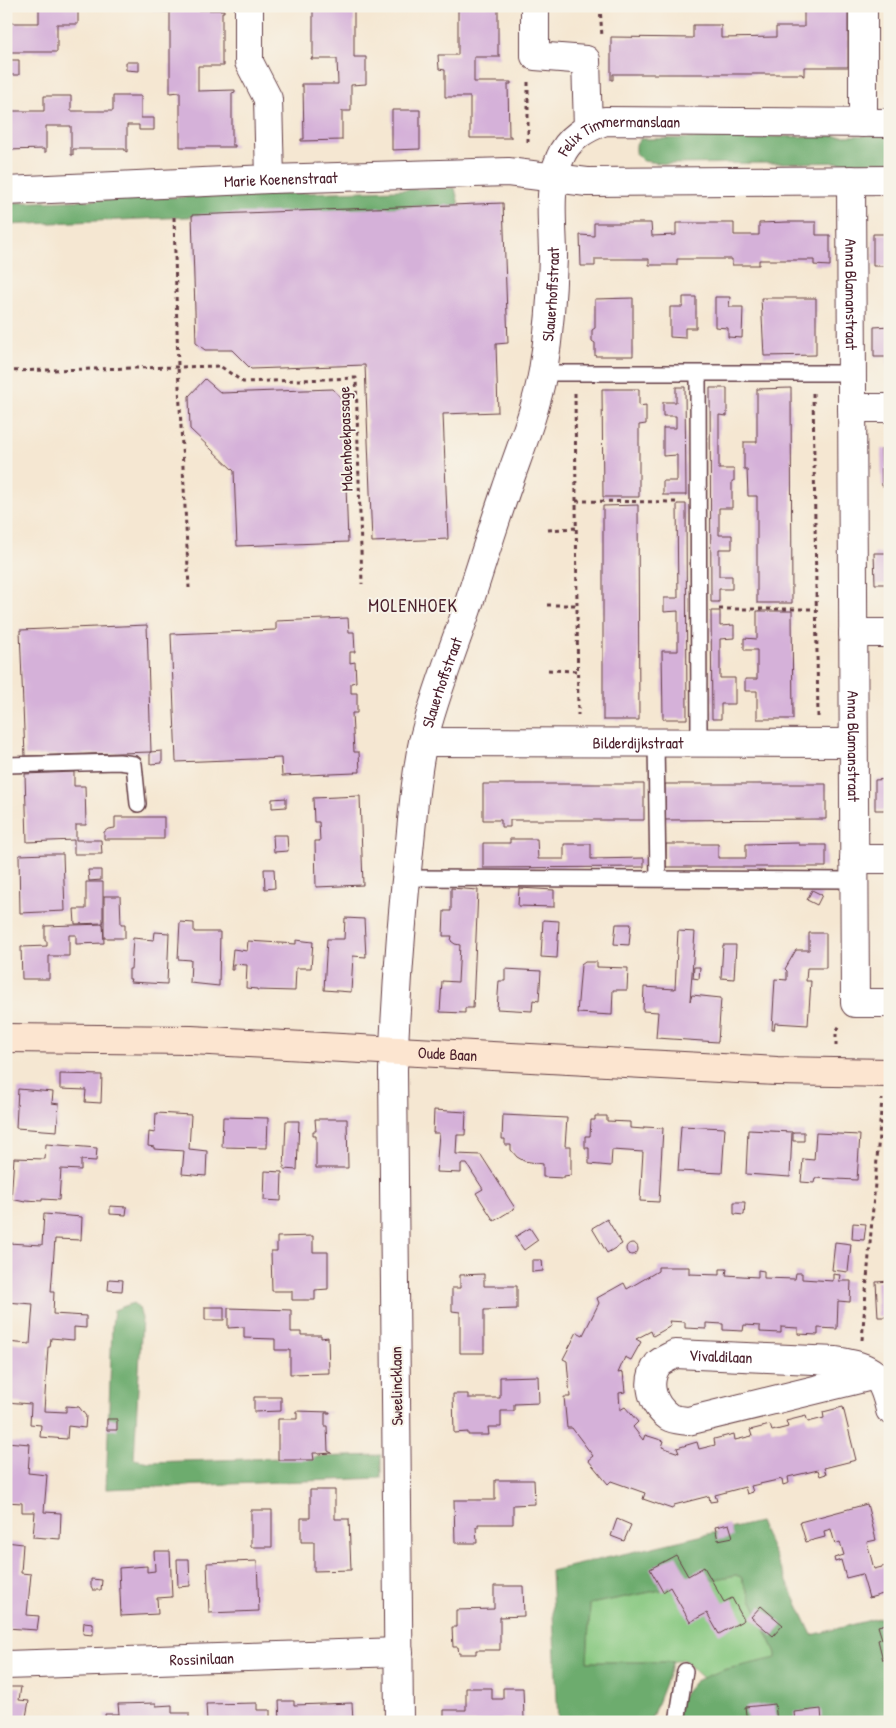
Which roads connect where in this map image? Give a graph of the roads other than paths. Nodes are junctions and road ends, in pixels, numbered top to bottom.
1 (249, 6) edge
2 (535, 6) edge
3 (863, 6) edge
4 (876, 123) edge
5 (588, 128) junction
6 (555, 178) junction
7 (270, 180) junction
8 (851, 180) junction
9 (890, 180) edge
10 (6, 191) edge
11 (543, 373) junction
12 (698, 373) junction
13 (852, 373) junction
14 (852, 408) junction
15 (890, 408) edge
16 (853, 632) junction
17 (890, 633) edge
18 (423, 742) junction
19 (656, 742) junction
20 (699, 742) junction
21 (854, 743) junction
22 (6, 764) edge
23 (138, 804) dead end
24 (890, 859) edge
25 (854, 869) junction
26 (406, 878) junction
27 (658, 879) junction
28 (890, 1003) edge
29 (6, 1038) edge
30 (394, 1050) junction
31 (886, 1073) edge
32 (868, 1370) junction
33 (890, 1410) edge
34 (398, 1652) junction
35 (6, 1665) edge
36 (685, 1671) dead end
37 (399, 1722) edge
38 (677, 1722) edge

1 - 7 street
2 - 5 street
3 - 4 street
4 - 5 street, Felix Timmermanslaan
5 - 6 street, Felix Timmermanslaan
6 - 7 street, Marie Koenenstraat
6 - 8 street, Felix Timmermanslaan
6 - 11 street, Slauerhoffstraat
7 - 10 street, Marie Koenenstraat
8 - 9 street, Felix Timmermanslaan
8 - 13 street, Anna Blamanstraat
11 - 12 lane
11 - 18 street, Slauerhoffstraat
12 - 13 lane
12 - 20 lane
13 - 14 street, Anna Blamanstraat
14 - 15 street
14 - 16 street, Anna Blamanstraat
16 - 17 street
16 - 21 street, Anna Blamanstraat
18 - 19 street, Bilderdijkstraat
18 - 26 street, Slauerhoffstraat
19 - 20 street, Bilderdijkstraat
19 - 27 lane
20 - 21 street, Bilderdijkstraat
21 - 25 street, Anna Blamanstraat
22 - 23 lane
24 - 25 street
25 - 27 lane
25 - 28 street, Anna Blamanstraat
26 - 27 lane
26 - 30 street, Slauerhoffstraat
29 - 30 street, Oude Baan
30 - 31 street, Oude Baan
30 - 34 street, Sweelincklaan
32 - 32 street, Vivaldilaan
32 - 33 street
34 - 35 street, Rossinilaan
34 - 37 street, Sweelincklaan
36 - 38 lane

